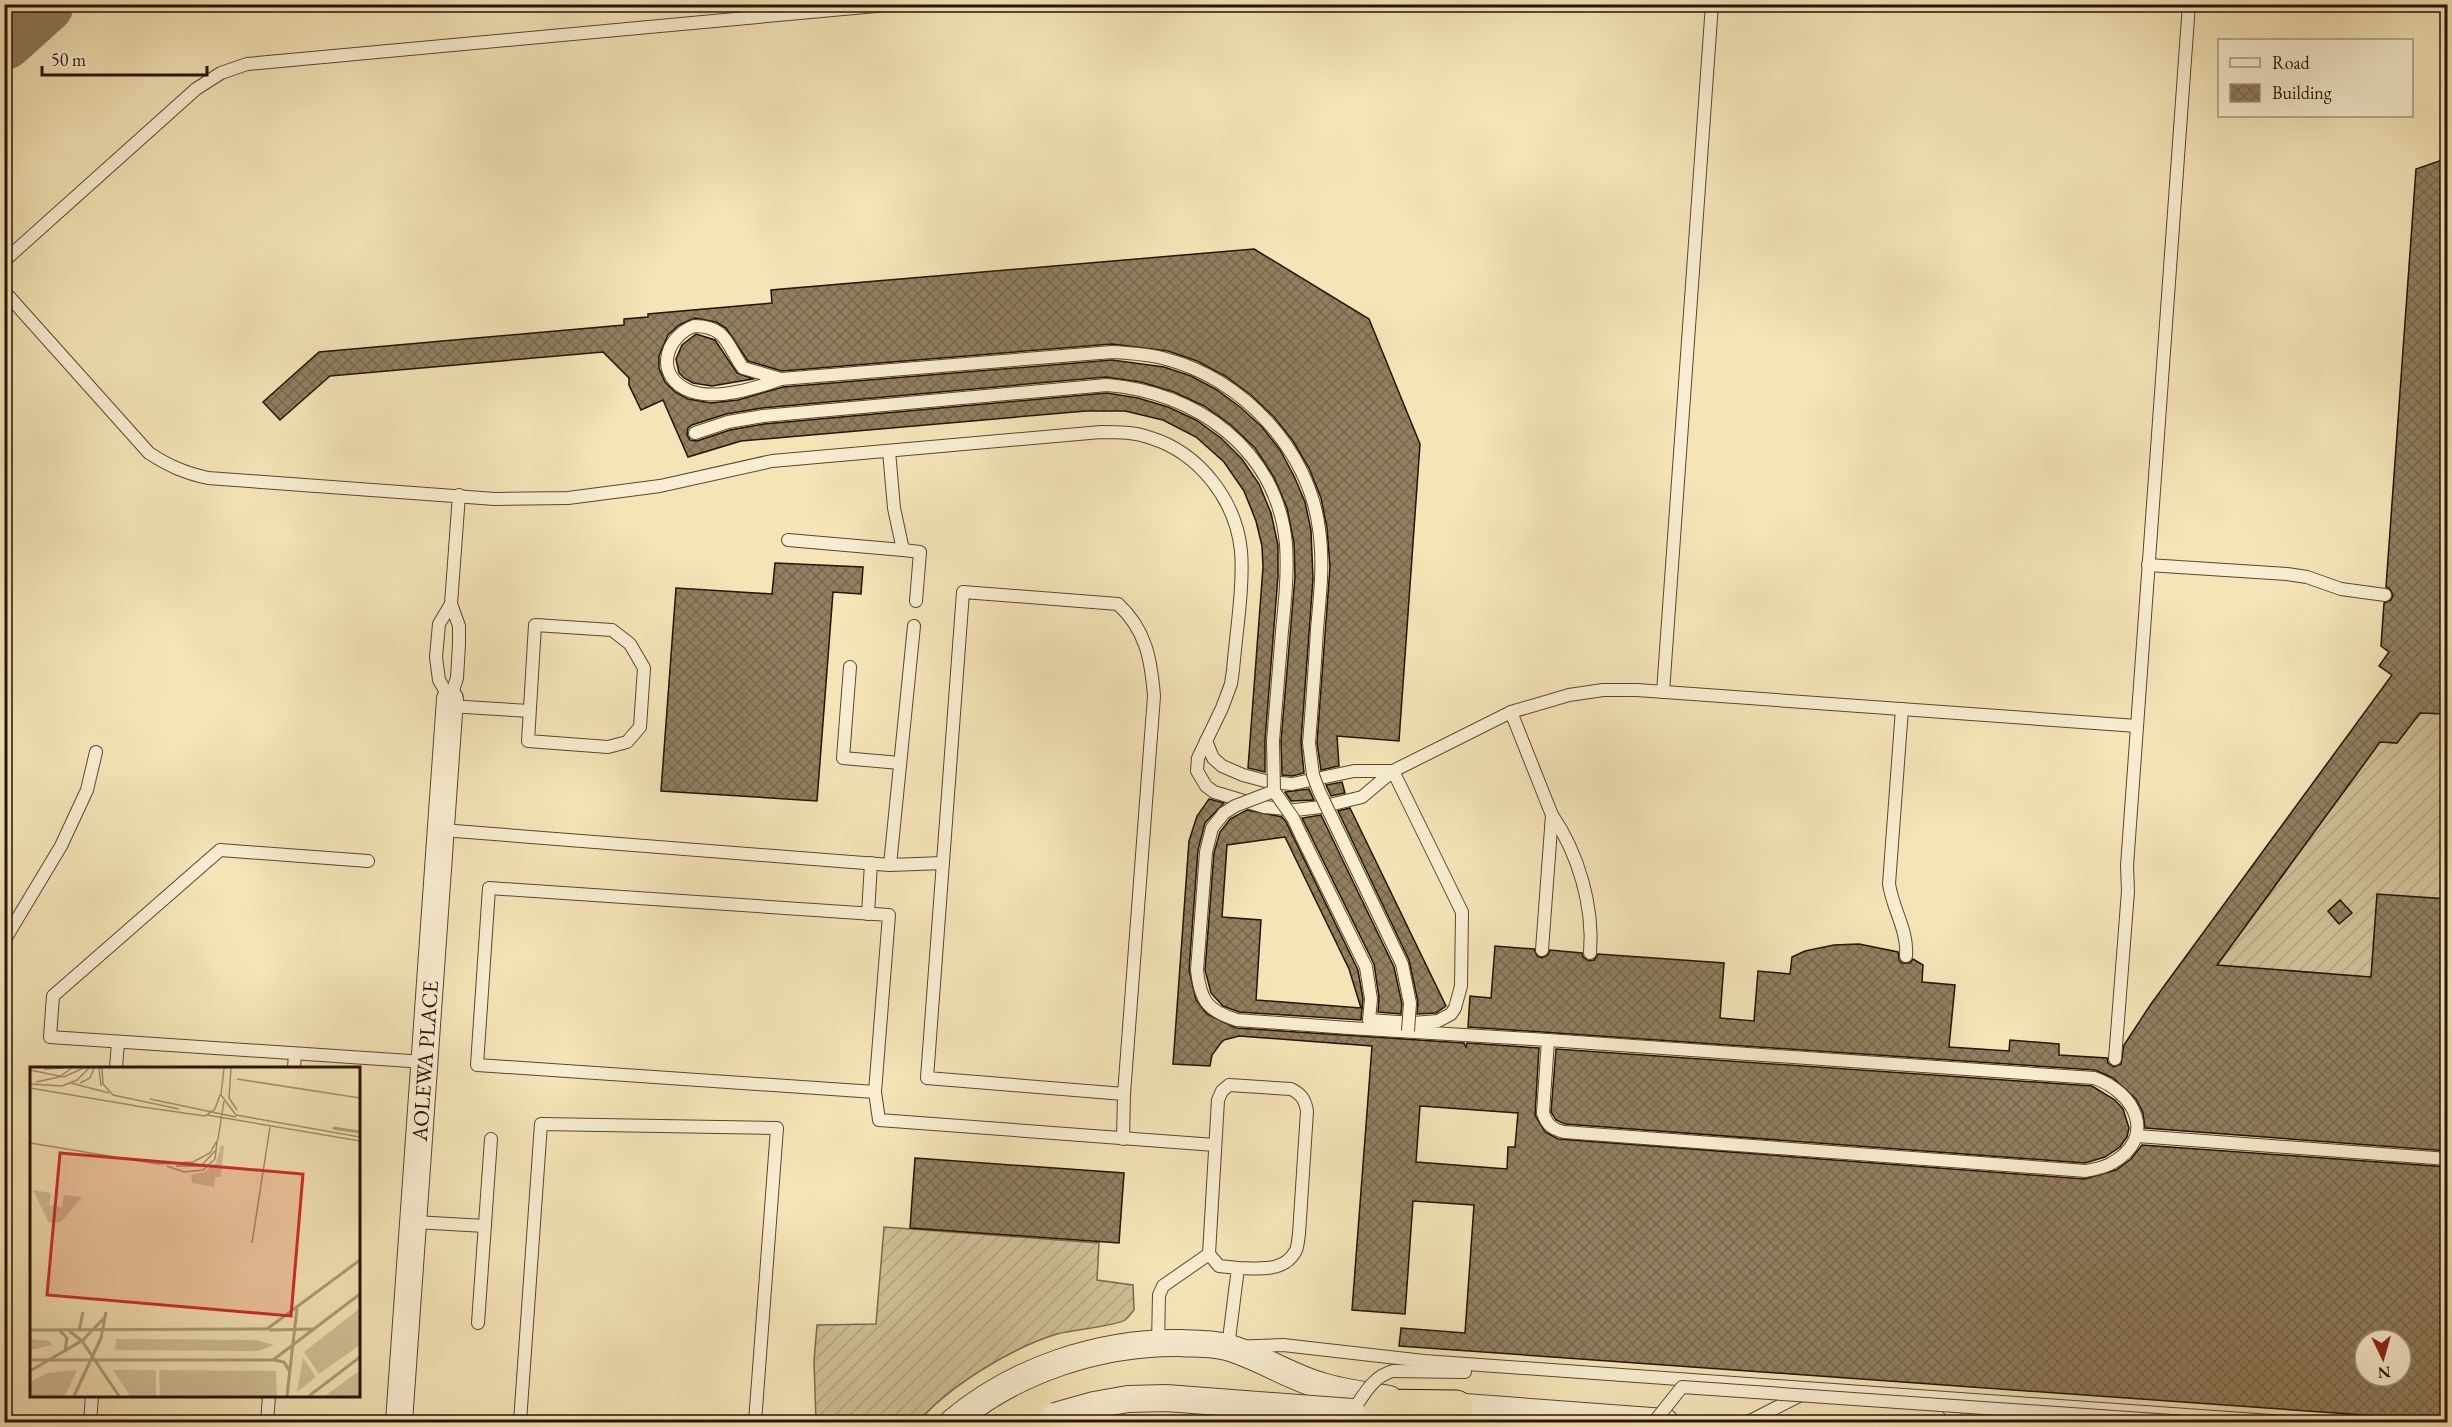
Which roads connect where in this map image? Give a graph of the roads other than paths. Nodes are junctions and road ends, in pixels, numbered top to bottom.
1 (898, 4) edge
2 (1712, 4) edge
3 (2189, 4) edge
4 (4, 261) edge
5 (4, 291) edge
6 (781, 379) junction
7 (695, 433) dead end
8 (889, 451) junction
9 (459, 495) junction
10 (788, 540) dead end
11 (903, 550) junction
12 (2148, 566) junction
13 (2385, 595) dead end
14 (916, 601) dead end
15 (451, 604) junction
16 (914, 626) dead end
17 (850, 667) dead end
18 (1663, 692) junction
19 (449, 702) junction
20 (1902, 709) junction
21 (529, 711) junction
22 (1511, 712) junction
23 (2137, 726) junction
24 (1206, 741) junction
25 (96, 752) dead end
26 (900, 763) junction
27 (1393, 771) junction
28 (1274, 791) junction
29 (1551, 815) junction
30 (442, 830) junction
31 (368, 861) dead end
32 (871, 863) junction
33 (943, 863) junction
34 (890, 865) junction
35 (868, 914) junction
36 (4, 941) edge
37 (1542, 950) dead end
38 (1590, 953) dead end
39 (1906, 956) dead end
40 (1408, 1030) junction
41 (1548, 1040) junction
42 (118, 1041) junction
43 (295, 1054) junction
44 (2115, 1059) dead end
45 (425, 1062) junction
46 (116, 1067) edge
47 (294, 1067) edge
48 (874, 1092) junction
49 (1124, 1094) junction
50 (2137, 1136) junction
51 (491, 1139) dead end
52 (1123, 1139) junction
53 (1215, 1145) junction
54 (2448, 1160) edge
55 (414, 1222) junction
56 (485, 1226) junction
57 (1209, 1254) junction
58 (1238, 1268) junction
59 (478, 1323) dead end
60 (1158, 1343) junction
61 (1228, 1347) junction
62 (1682, 1387) junction
63 (1812, 1389) junction
64 (92, 1397) edge
65 (269, 1397) edge
66 (1939, 1398) junction
67 (1456, 1407) junction
68 (2031, 1412) junction
69 (1346, 1417) edge
70 (1047, 1419) edge
71 (90, 1422) edge
72 (267, 1422) edge
73 (399, 1422) edge
74 (520, 1422) edge
75 (754, 1422) edge
76 (953, 1422) edge
77 (1276, 1422) edge
78 (1519, 1422) edge
79 (1653, 1422) edge
80 (1665, 1422) edge
81 (1748, 1422) edge
82 (1960, 1422) edge
83 (2041, 1422) edge
84 (2186, 1422) edge
85 (2285, 1422) edge

1 - 4 lane
2 - 18 lane
3 - 12 lane
5 - 9 lane
6 - 6 lane
6 - 40 lane, bridge
7 - 28 lane, bridge
8 - 9 lane
8 - 11 lane
8 - 24 lane
9 - 15 lane
10 - 11 lane
11 - 14 lane
12 - 13 lane
12 - 23 lane
15 - 19 lane
15 - 19 lane
16 - 26 lane
17 - 26 lane
18 - 20 lane
18 - 22 lane
19 - 21 lane
19 - 30 street, AOLEWA PLACE
20 - 23 lane
20 - 39 lane
21 - 21 lane
22 - 27 lane
22 - 29 lane
23 - 44 lane
24 - 27 lane
24 - 27 lane
25 - 36 lane
26 - 34 lane
27 - 28 lane, bridge
28 - 40 lane, bridge
29 - 37 lane
29 - 38 lane
30 - 32 lane
30 - 45 street, AOLEWA PLACE
31 - 42 lane
32 - 34 lane
32 - 35 lane
33 - 34 lane
33 - 49 lane
33 - 49 lane
35 - 48 lane
35 - 48 lane
40 - 41 lane
41 - 50 lane
41 - 50 lane
42 - 43 lane
42 - 46 lane
43 - 45 lane
43 - 47 lane
45 - 55 street, AOLEWA PLACE
48 - 52 lane
49 - 52 lane
50 - 54 lane
51 - 56 lane
52 - 53 lane
53 - 57 lane
53 - 58 lane
55 - 56 lane
55 - 73 street, AOLEWA PLACE
56 - 59 lane
57 - 58 lane
57 - 60 lane
58 - 61 lane
60 - 61 street
60 - 76 street
61 - 63 lane
61 - 67 street
62 - 68 lane, bridge
62 - 69 lane, bridge
62 - 79 lane, bridge
63 - 66 lane
63 - 81 lane
64 - 71 lane
65 - 72 lane
66 - 82 lane
66 - 85 lane
67 - 77 highway
67 - 80 street
68 - 83 lane
68 - 84 lane, bridge
69 - 70 street, bridge
69 - 78 street
74 - 75 lane

